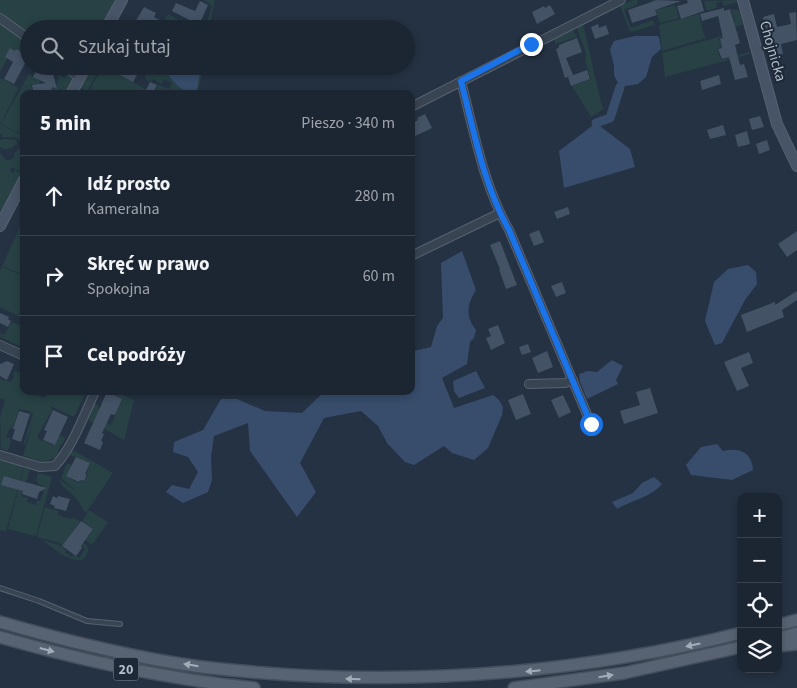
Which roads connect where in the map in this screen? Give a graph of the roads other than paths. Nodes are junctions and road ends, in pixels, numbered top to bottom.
1 (122, 0) edge
2 (621, 0) edge
3 (743, 0) edge
4 (0, 18) edge
5 (111, 20) edge
6 (20, 32) edge
7 (76, 75) edge
8 (82, 75) edge
9 (80, 78) junction
10 (461, 81) junction
11 (73, 90) edge
12 (415, 105) edge
13 (797, 166) edge
14 (20, 187) edge
15 (500, 213) junction
16 (1, 222) edge
17 (415, 254) edge
18 (0, 345) edge
19 (20, 354) edge
20 (573, 380) junction
21 (529, 384) dead end
22 (94, 395) edge
23 (591, 424) dead end
24 (0, 455) edge
25 (0, 588) edge
26 (797, 620) edge
27 (0, 622) edge
28 (120, 624) dead end
29 (782, 624) edge
30 (797, 634) edge
31 (737, 635) edge
32 (0, 637) edge
33 (782, 637) edge
34 (797, 644) edge
35 (782, 646) edge
36 (737, 649) edge
37 (254, 688) edge
38 (514, 688) edge

1 - 5 street
2 - 10 street
3 - 13 street, Chojnicka
4 - 6 street
7 - 9 street
8 - 9 street
9 - 11 street
10 - 12 street
10 - 15 street
14 - 16 street
15 - 17 street
15 - 20 street
18 - 19 street
20 - 21 street
20 - 23 street
22 - 24 street
25 - 28 lane
26 - 29 main road
31 -> 27 main road, 20
30 - 33 main road
32 -> 37 main road, 20
34 - 35 main road
38 -> 36 main road

